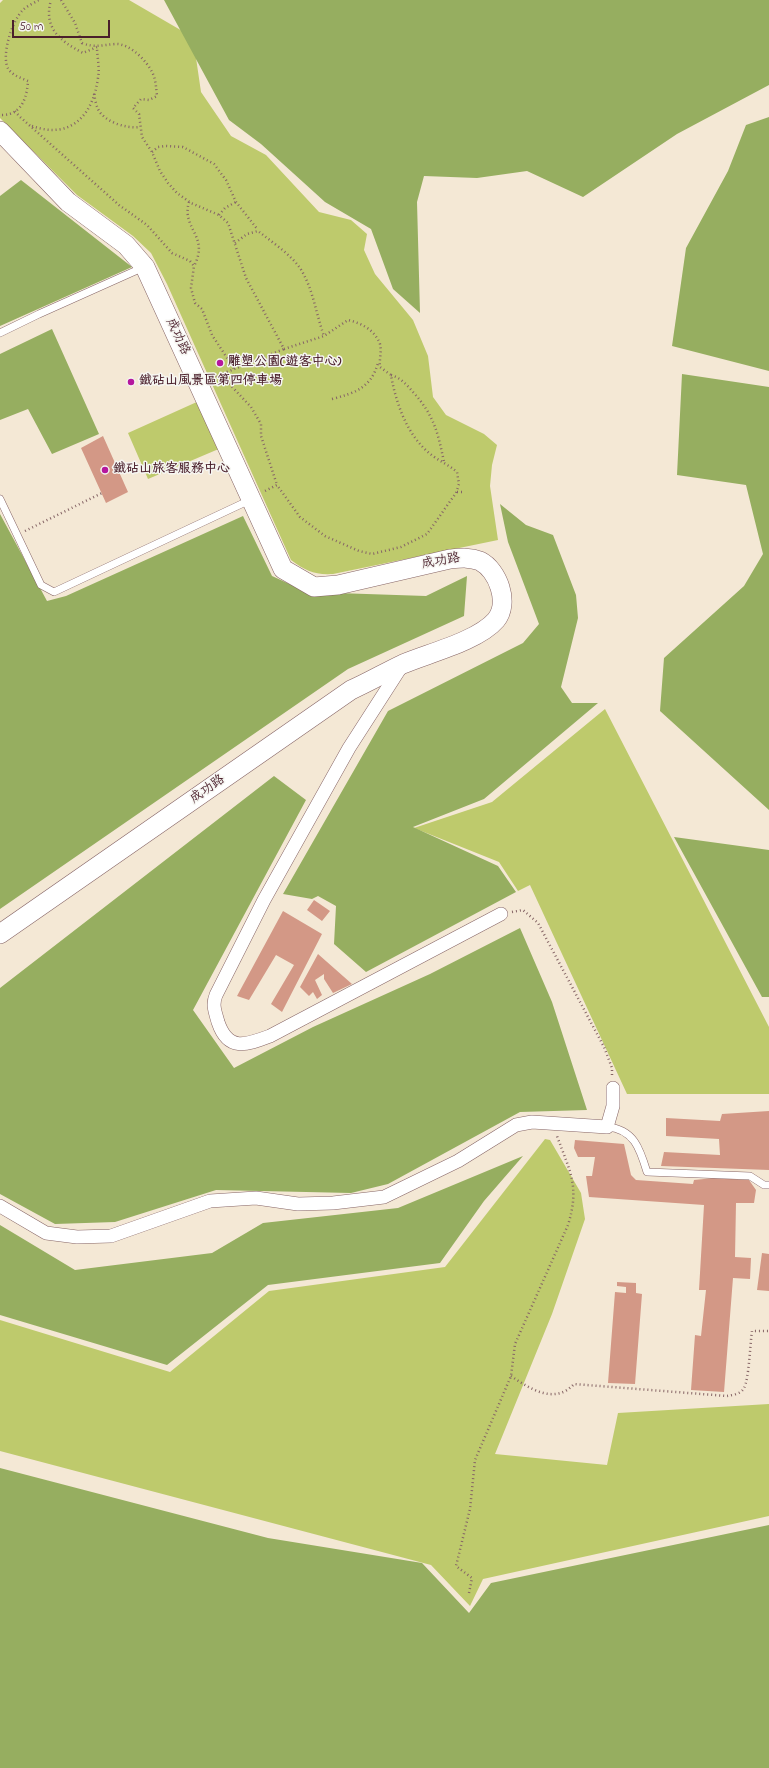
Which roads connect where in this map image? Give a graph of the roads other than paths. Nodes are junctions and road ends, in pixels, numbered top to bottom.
1 (0, 131) edge
2 (145, 267) junction
3 (0, 333) edge
4 (0, 499) edge
5 (252, 499) junction
6 (404, 664) junction
7 (501, 914) road end
8 (0, 934) edge
9 (613, 1088) road end
10 (607, 1127) junction
11 (769, 1185) edge
12 (0, 1206) edge

1 - 2 street, 成功路
2 - 3 lane
2 - 5 street, 成功路
4 - 5 lane
5 - 6 street, 成功路
6 - 7 street
6 - 8 street, 成功路
9 - 10 street
10 - 11 lane
10 - 12 street

